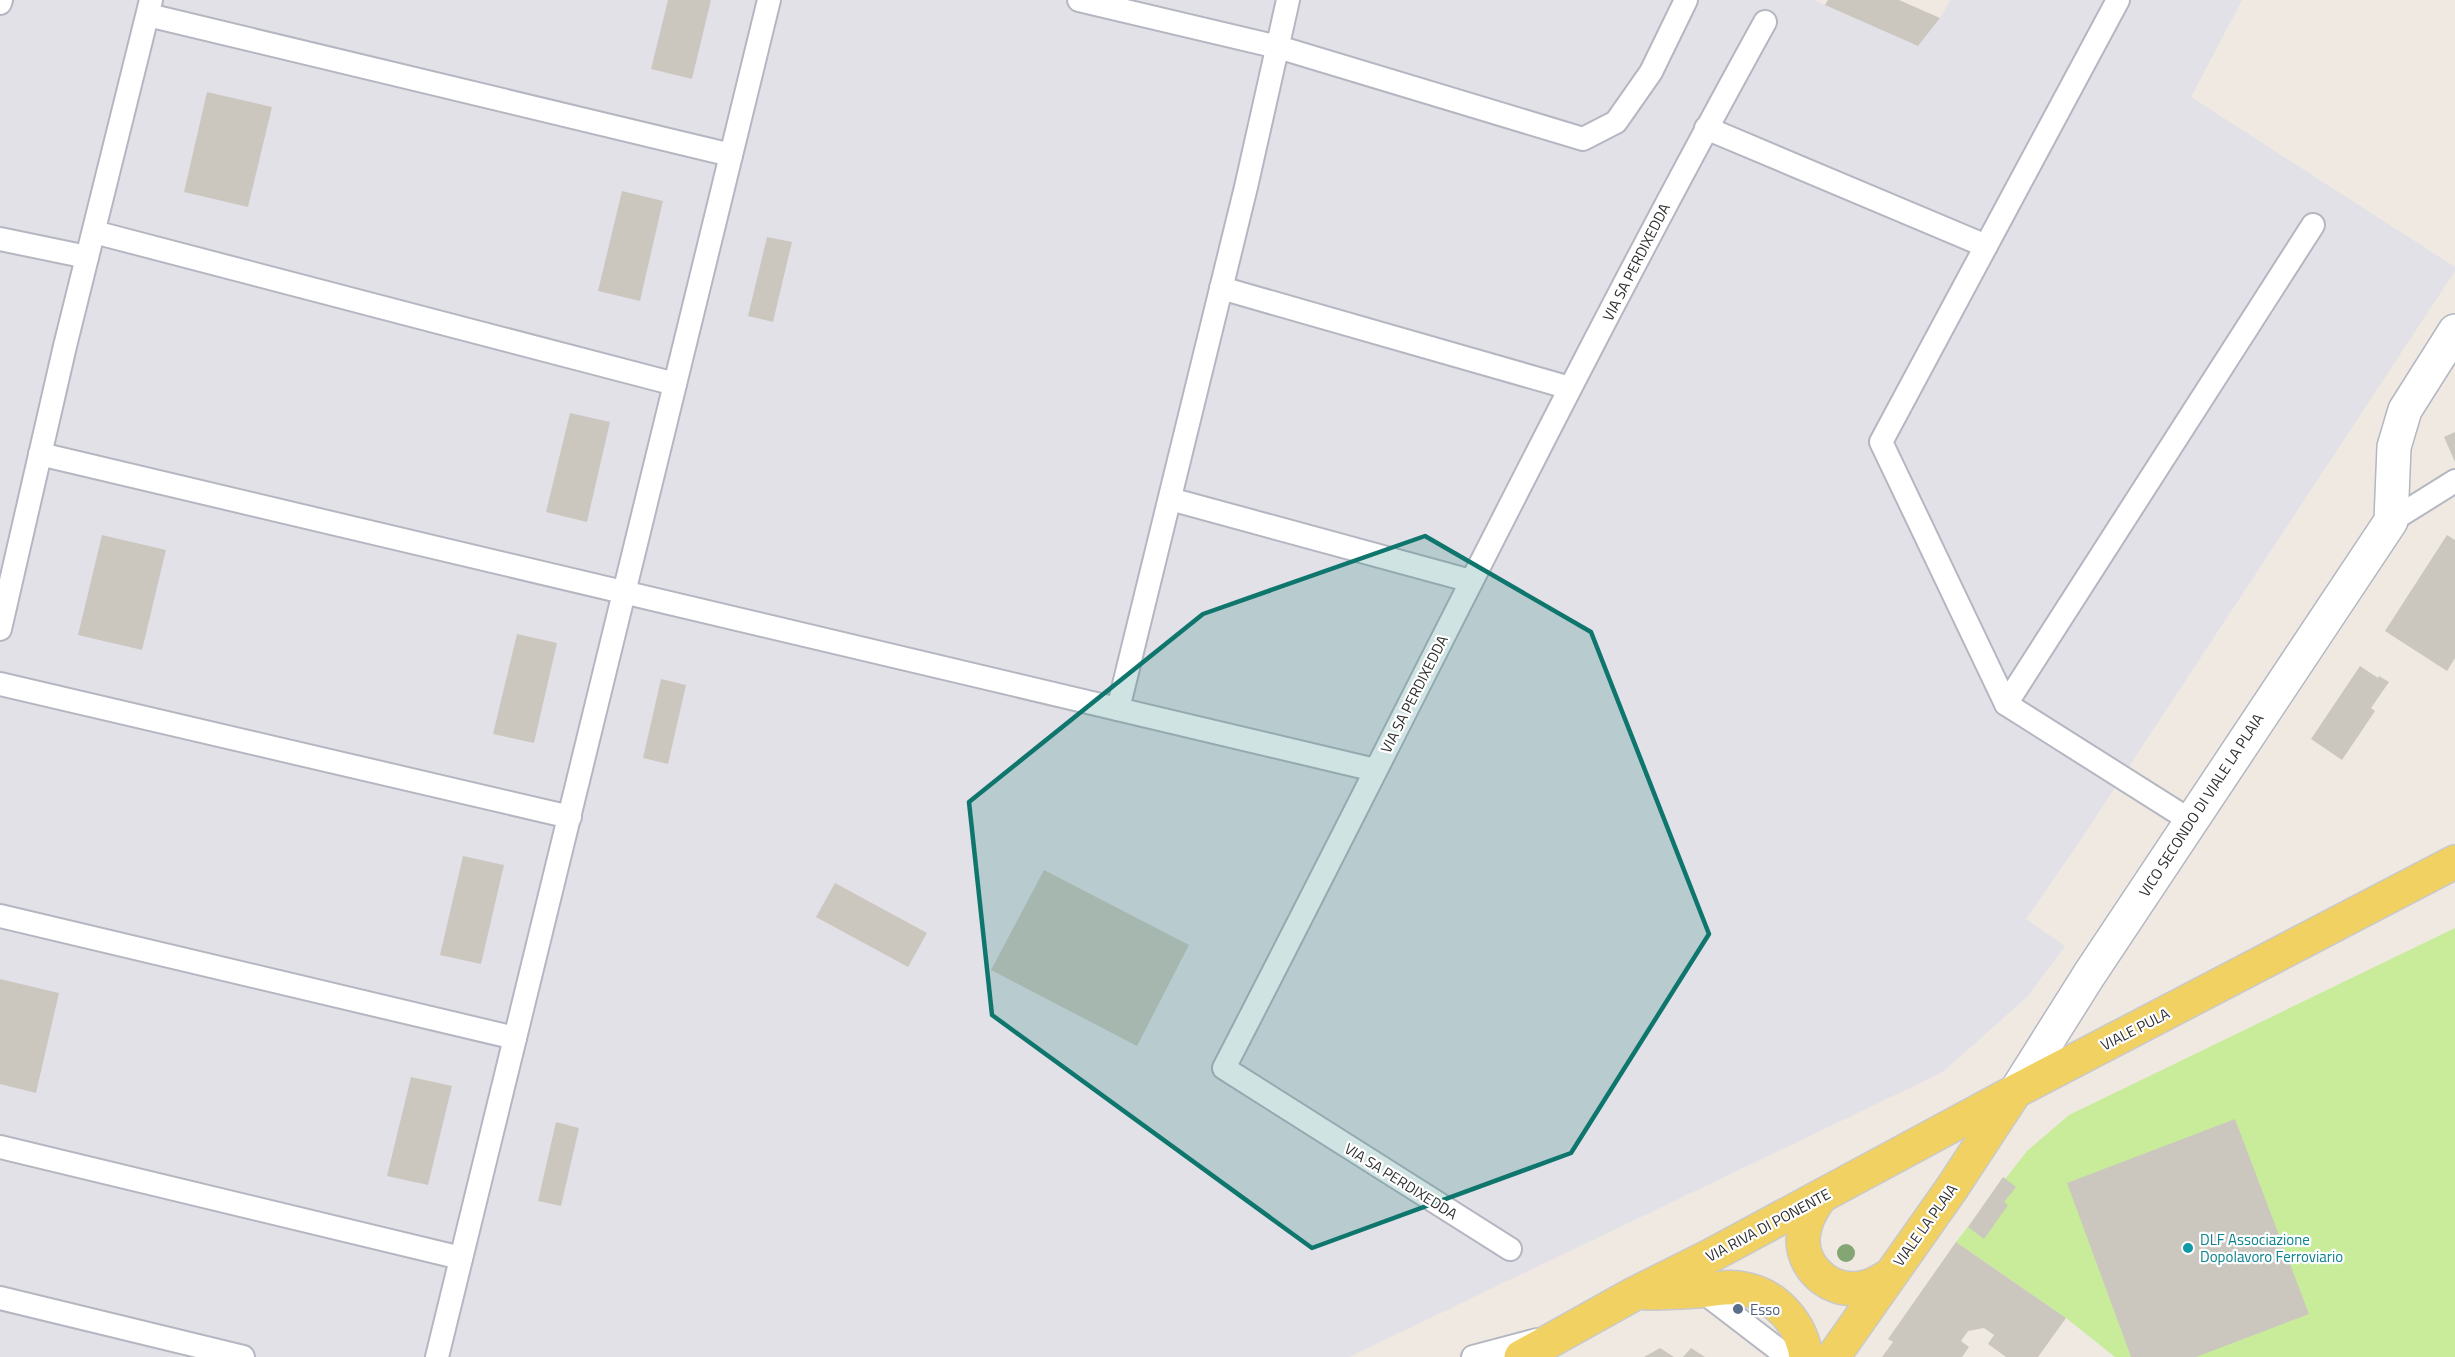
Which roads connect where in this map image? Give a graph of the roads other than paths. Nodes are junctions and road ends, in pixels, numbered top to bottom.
1 (769, 0) edge
2 (1079, 0) edge
3 (1288, 0) edge
4 (1686, 0) edge
5 (2118, 0) edge
6 (149, 7) edge
7 (1765, 22) dead end
8 (1278, 47) junction
9 (1706, 128) junction
10 (731, 155) junction
11 (2313, 225) dead end
12 (93, 232) junction
13 (0, 239) edge
14 (1986, 246) junction
15 (87, 257) junction
16 (1221, 288) junction
17 (2455, 331) edge
18 (675, 384) junction
19 (1570, 388) junction
20 (40, 454) junction
21 (2455, 481) edge
22 (1170, 499) junction
23 (2391, 521) junction
24 (1472, 581) junction
25 (625, 592) junction
26 (0, 629) edge
27 (0, 684) edge
28 (2006, 704) junction
29 (1118, 709) junction
30 (1375, 770) junction
31 (570, 817) junction
32 (2191, 821) junction
33 (2455, 862) edge
34 (0, 916) edge
35 (515, 1038) junction
36 (2016, 1091) junction
37 (0, 1147) edge
38 (1820, 1197) junction
39 (1510, 1249) dead end
40 (461, 1258) junction
41 (1887, 1277) junction
42 (1702, 1291) junction
43 (1634, 1294) junction
44 (0, 1298) edge
45 (1565, 1333) junction
46 (243, 1357) edge
47 (437, 1357) edge
48 (1473, 1357) edge
49 (1521, 1357) edge
50 (1788, 1357) edge
51 (1806, 1357) edge
52 (1833, 1357) edge

1 - 10 lane
2 - 8 lane
3 - 8 lane
4 - 8 lane
5 - 14 lane
6 - 10 lane
6 - 12 lane
7 - 9 lane, VIA SA PERDIXEDDA
8 - 16 lane
9 - 14 lane
9 - 19 lane, VIA SA PERDIXEDDA
10 - 18 lane
11 - 28 lane
12 - 15 lane
12 - 18 lane
13 - 15 lane
14 - 28 lane
15 - 20 lane
16 - 19 lane
16 - 22 lane
17 - 23 street
18 - 25 lane
19 - 24 lane, VIA SA PERDIXEDDA
20 - 25 lane
20 - 26 lane
21 - 23 lane
22 - 24 lane
22 - 29 lane
23 - 32 street, VICO SECONDO DI VIALE LA PLAIA
24 - 30 lane, VIA SA PERDIXEDDA
25 - 29 lane
25 - 31 lane
27 - 31 lane
28 - 32 lane
29 - 30 lane
30 - 39 lane, VIA SA PERDIXEDDA
31 - 35 lane
32 - 36 street, VICO SECONDO DI VIALE LA PLAIA
33 - 36 main road, VIALE PULA
34 - 35 lane
35 - 40 lane
36 - 38 main road, VIA RIVA DI PONENTE
36 - 41 main road, VIALE LA PLAIA
37 - 40 lane
38 - 41 main road
38 - 43 main road, VIA RIVA DI PONENTE
40 - 47 lane
41 - 52 main road, VIALE LA PLAIA
42 - 43 main road
42 - 50 lane
42 - 51 main road
43 - 45 main road, VIA RIVA DI PONENTE
44 - 46 lane
45 - 48 lane
45 - 49 main road, VIA RIVA DI PONENTE

